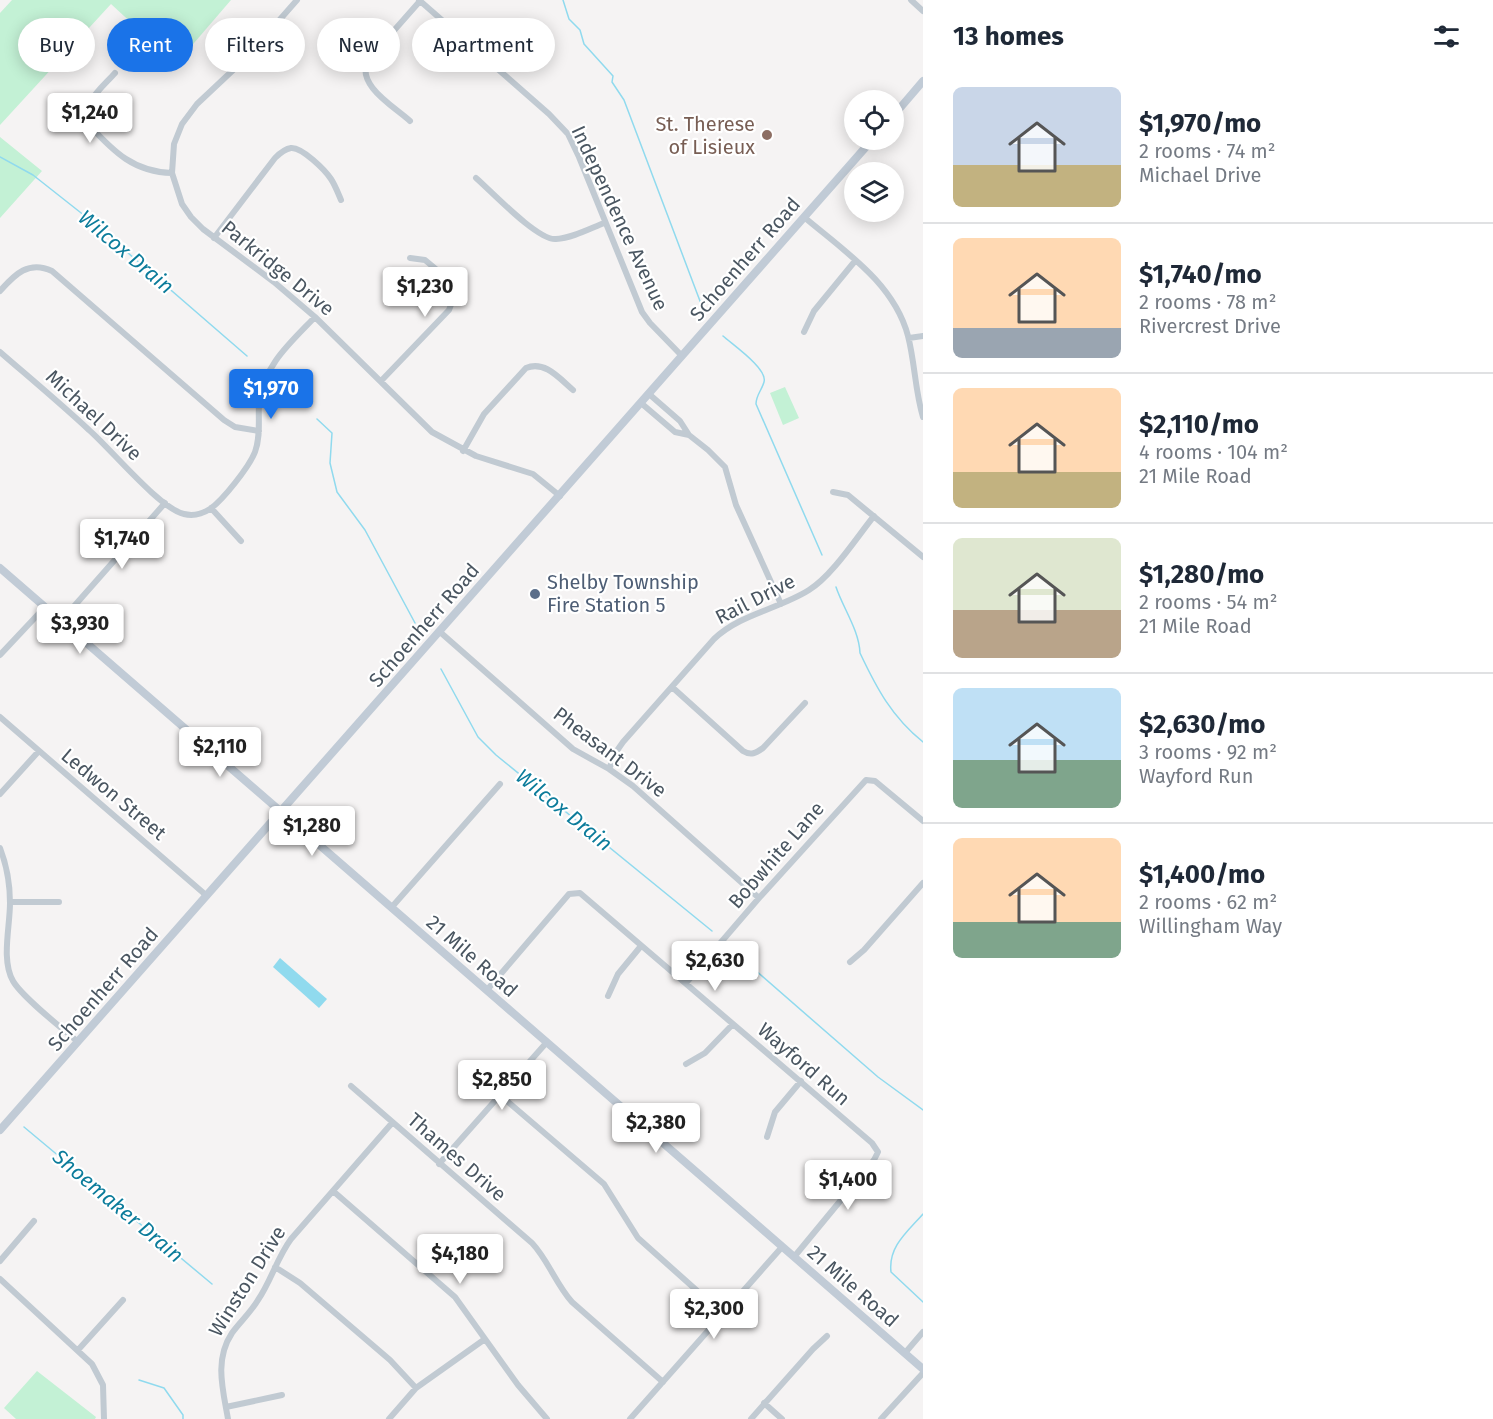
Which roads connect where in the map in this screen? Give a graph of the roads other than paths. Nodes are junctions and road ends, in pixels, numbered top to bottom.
1 (297, 0) edge
2 (419, 0) edge
3 (911, 0) edge
4 (923, 11) edge
5 (115, 74) dead end
6 (923, 81) edge
7 (904, 103) edge
8 (410, 121) dead end
9 (863, 150) edge
10 (172, 173) junction
11 (476, 178) dead end
12 (341, 200) dead end
13 (804, 218) junction
14 (604, 223) junction
15 (214, 238) junction
16 (410, 258) dead end
17 (855, 261) junction
18 (0, 291) edge
19 (315, 316) junction
20 (804, 332) dead end
21 (923, 336) edge
22 (909, 338) junction
23 (0, 352) edge
24 (682, 356) junction
25 (381, 381) junction
26 (573, 390) dead end
27 (649, 394) junction
28 (641, 403) junction
29 (923, 417) edge
30 (259, 431) junction
31 (689, 435) junction
32 (463, 451) junction
33 (833, 492) dead end
34 (560, 496) junction
35 (165, 503) junction
36 (211, 508) junction
37 (874, 516) junction
38 (241, 542) dead end
39 (923, 557) edge
40 (0, 568) edge
41 (781, 604) junction
42 (45, 607) junction
43 (61, 621) junction
44 (440, 632) junction
45 (0, 655) edge
46 (672, 687) junction
47 (805, 703) dead end
48 (0, 717) edge
49 (38, 752) junction
50 (609, 770) junction
51 (500, 784) dead end
52 (0, 794) edge
53 (280, 813) junction
54 (923, 821) edge
55 (0, 848) edge
56 (923, 883) edge
57 (207, 896) junction
58 (759, 898) junction
59 (10, 902) junction
60 (59, 902) dead end
61 (391, 908) junction
62 (641, 946) junction
63 (850, 962) dead end
64 (687, 983) junction
65 (487, 990) junction
66 (608, 996) dead end
67 (733, 1024) junction
68 (78, 1042) junction
69 (547, 1042) junction
70 (686, 1064) dead end
71 (801, 1082) junction
72 (351, 1086) dead end
73 (500, 1095) junction
74 (392, 1124) junction
75 (1, 1127) edge
76 (767, 1137) dead end
77 (439, 1164) junction
78 (333, 1191) junction
79 (34, 1221) dead end
80 (782, 1246) junction
81 (795, 1257) junction
82 (0, 1261) edge
83 (275, 1267) junction
84 (0, 1279) edge
85 (123, 1300) dead end
86 (723, 1313) junction
87 (923, 1332) edge
88 (827, 1336) dead end
89 (486, 1339) junction
90 (78, 1350) junction
91 (905, 1353) junction
92 (923, 1371) edge
93 (663, 1382) junction
94 (416, 1388) junction
95 (282, 1395) dead end
96 (764, 1403) junction
97 (226, 1407) junction
98 (544, 1418) edge
99 (104, 1419) edge
100 (228, 1419) edge
101 (389, 1419) edge
102 (630, 1419) edge
103 (751, 1419) edge
104 (782, 1419) edge
105 (881, 1419) edge

1 - 10 street, Parkridge Drive
2 - 8 street
2 - 14 street, Independence Avenue
3 - 4 street
5 - 10 street
6 - 7 street
9 - 13 street, Schoenherr Road
10 - 15 street, Parkridge Drive
11 - 14 street
12 - 15 street
13 - 17 street
13 - 24 street, Schoenherr Road
14 - 24 street, Independence Avenue
15 - 19 street, Parkridge Drive
16 - 25 street
17 - 20 street
17 - 22 street
18 - 30 street
19 - 25 street, Parkridge Drive
19 - 30 street
21 - 22 street
22 - 29 street
23 - 35 street, Michael Drive
24 - 27 street, Schoenherr Road
25 - 32 street, Parkridge Drive
26 - 32 street
27 - 28 street, Schoenherr Road
27 - 31 street
28 - 31 street
28 - 34 street, Schoenherr Road
30 - 36 street
31 - 41 street
32 - 34 street, Parkridge Drive
33 - 37 street
34 - 44 street, Schoenherr Road
35 - 36 street, Michael Drive
35 - 43 street
36 - 38 street
37 - 39 street
37 - 41 street, Rail Drive
40 - 42 street, 21 Mile Road
41 - 46 street, Rail Drive
42 - 43 street, 21 Mile Road
42 - 45 street
43 - 53 street, 21 Mile Road
44 - 50 street, Pheasant Drive
44 - 53 street, Schoenherr Road
46 - 47 street
46 - 50 street, Rail Drive
48 - 49 street, Ledwon Street
49 - 52 street
49 - 57 street, Ledwon Street
50 - 58 street, Pheasant Drive
51 - 61 street
53 - 57 street, Schoenherr Road
53 - 61 street, 21 Mile Road
54 - 58 street, Bobwhite Lane
55 - 59 street
56 - 63 street
57 - 68 street, Schoenherr Road
58 - 64 street, Bobwhite Lane
59 - 60 street
59 - 68 street
61 - 65 street, 21 Mile Road
62 - 64 street, Wayford Run
62 - 65 street, Wayford Run
62 - 66 street
64 - 67 street, Wayford Run
65 - 69 street, 21 Mile Road
67 - 70 street
67 - 71 street, Wayford Run
68 - 75 street, Schoenherr Road
69 - 73 street
69 - 80 street, 21 Mile Road
71 - 76 street
71 - 81 street, Wayford Run
72 - 74 street, Thames Drive
73 - 77 street
73 - 86 street
74 - 77 street, Thames Drive
74 - 78 street, Winston Drive
77 - 93 street, Thames Drive
78 - 83 street, Winston Drive
78 - 89 street
79 - 82 street
80 - 81 street, 21 Mile Road
80 - 86 street
81 - 91 street, 21 Mile Road
83 - 94 street
83 - 97 street, Winston Drive
84 - 90 street
85 - 90 street
86 - 93 street
87 - 91 street
88 - 96 street
89 - 94 street
89 - 98 street
90 - 99 street
91 - 92 street, 21 Mile Road
92 - 105 street
93 - 102 street
94 - 101 street
95 - 97 street
96 - 103 street
96 - 104 street
97 - 100 street, Winston Drive

